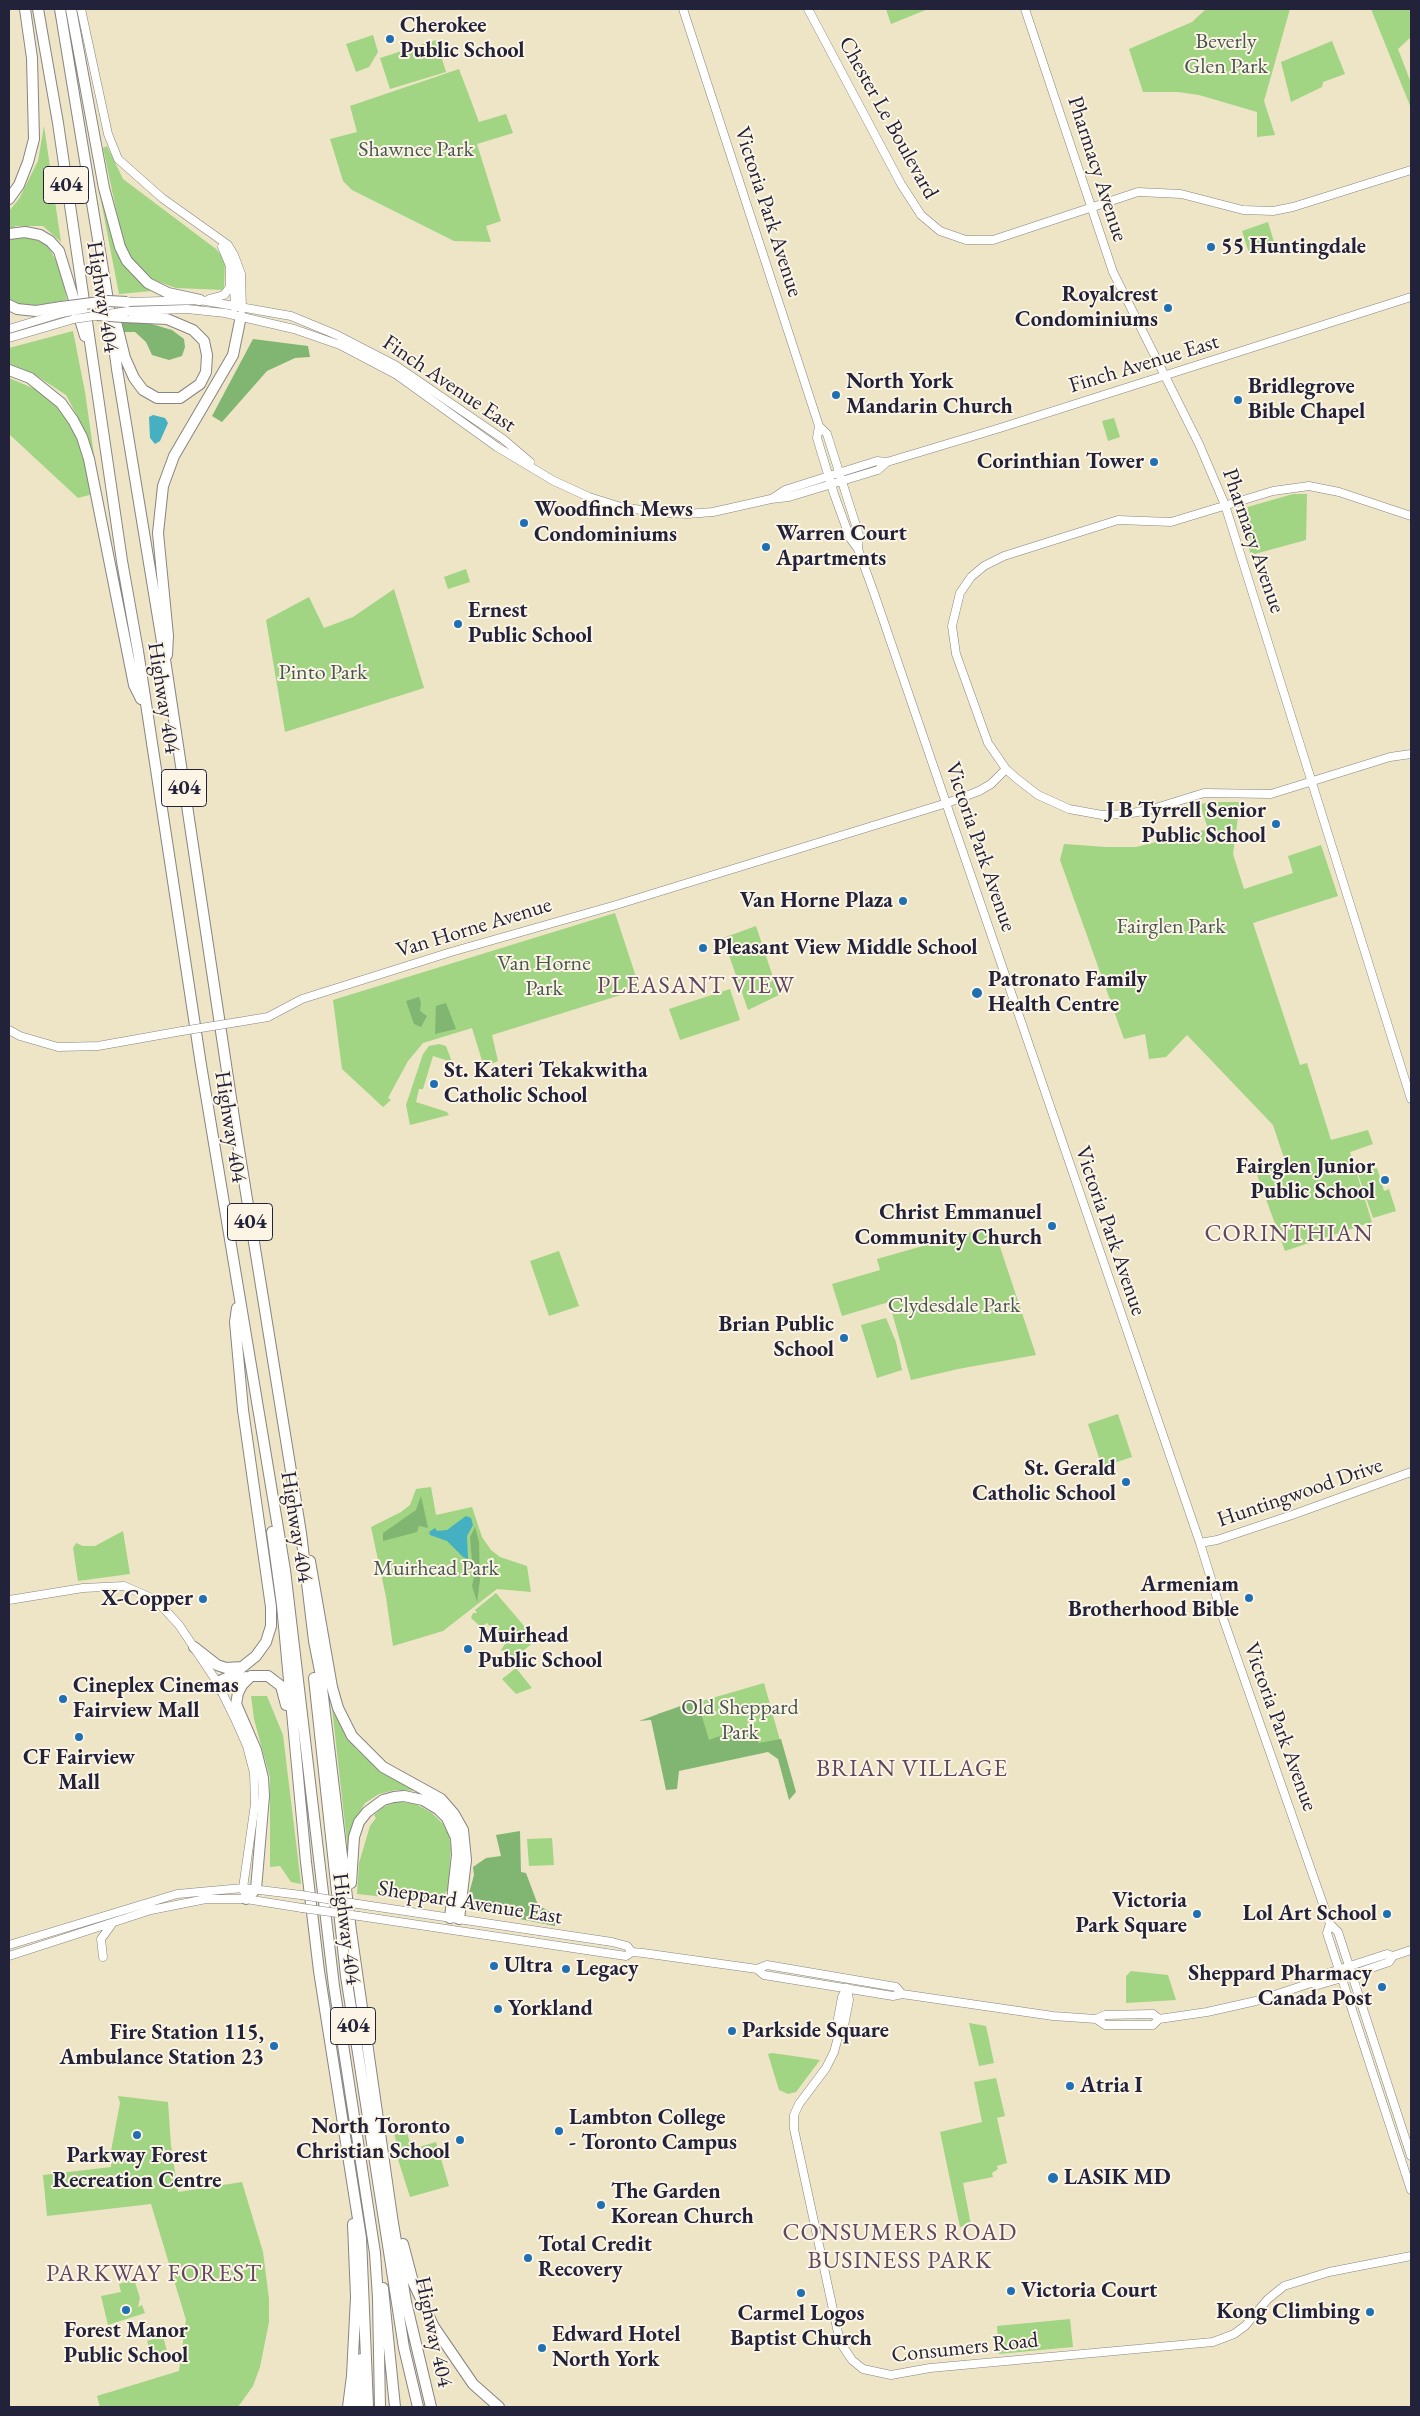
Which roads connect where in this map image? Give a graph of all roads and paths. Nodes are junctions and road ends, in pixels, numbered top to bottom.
1 (25, 9) edge
2 (38, 9) edge
3 (60, 9) edge
4 (70, 9) edge
5 (81, 9) edge
6 (683, 9) edge
7 (808, 9) edge
8 (1025, 9) edge
9 (1411, 170) edge
10 (9, 199) edge
11 (1092, 207) junction
12 (9, 234) edge
13 (217, 238) junction
14 (222, 247) junction
15 (107, 294) junction
16 (1411, 297) edge
17 (200, 300) junction
18 (9, 305) edge
19 (61, 310) junction
20 (126, 310) junction
21 (238, 311) junction
22 (97, 314) joint
23 (9, 329) edge
24 (9, 338) edge
25 (94, 362) junction
26 (9, 370) edge
27 (1164, 376) junction
28 (819, 426) junction
29 (887, 462) junction
30 (840, 472) junction
31 (829, 476) junction
32 (842, 481) junction
33 (832, 484) junction
34 (771, 499) junction
35 (1225, 505) junction
36 (1411, 516) edge
37 (858, 549) junction
38 (166, 666) junction
39 (146, 710) junction
40 (1411, 754) edge
41 (1006, 769) junction
42 (1312, 782) junction
43 (947, 803) junction
44 (9, 1030) edge
45 (1411, 1099) edge
46 (239, 1300) junction
47 (267, 1465) junction
48 (1411, 1472) edge
49 (301, 1533) junction
50 (1200, 1544) junction
51 (9, 1600) edge
52 (314, 1641) junction
53 (194, 1647) junction
54 (243, 1667) junction
55 (251, 1676) junction
56 (219, 1686) junction
57 (243, 1888) junction
58 (256, 1889) junction
59 (246, 1899) junction
60 (455, 1918) junction
61 (112, 1924) junction
62 (1330, 1924) junction
63 (351, 1931) junction
64 (9, 1945) edge
65 (1411, 1950) edge
66 (632, 1952) junction
67 (9, 1956) edge
68 (102, 1957) dead end
69 (758, 1969) junction
70 (1339, 1970) junction
71 (319, 1971) junction
72 (1351, 1971) junction
73 (1342, 1978) junction
74 (1311, 1983) junction
75 (847, 1988) junction
76 (902, 1994) junction
77 (342, 2118) junction
78 (1411, 2156) edge
79 (386, 2165) junction
80 (1411, 2190) edge
81 (375, 2253) junction
82 (1411, 2256) edge
83 (364, 2295) junction
84 (452, 2355) junction
85 (348, 2407) edge
86 (358, 2407) edge
87 (368, 2407) edge
88 (380, 2407) edge
89 (395, 2407) edge
90 (418, 2407) edge
91 (431, 2407) edge
92 (499, 2407) edge
93 (509, 2407) edge

1 - 10 highway
2 - 25 highway, Highway 404 / 404
3 - 15 highway, Highway 404 / 404
4 - 17 highway
5 - 13 main road
6 - 28 main road, Victoria Park Avenue
7 - 11 main road, Chester Le Boulevard
8 - 11 main road, Pharmacy Avenue
9 - 11 main road, Chester Le Boulevard
11 - 27 main road, Pharmacy Avenue
12 - 25 highway
13 - 14 main road
13 - 21 main road
14 - 17 main road
14 - 21 main road
15 - 20 highway
15 - 38 highway, Highway 404 / 404
16 - 27 main road, Finch Avenue East
17 - 20 main road, Finch Avenue East
17 - 21 main road, Finch Avenue East
18 - 19 highway
19 - 20 highway, bridge
19 - 23 main road
20 - 21 main road, Finch Avenue East
20 - 22 highway, bridge
21 - 34 main road, Finch Avenue East
21 - 38 highway
22 - 24 main road, bridge
25 - 39 highway, Highway 404 / 404
26 - 39 highway
27 - 29 main road, Finch Avenue East
27 - 35 main road, Pharmacy Avenue
28 - 30 main road, Victoria Park Avenue
28 - 31 main road, Victoria Park Avenue
29 - 30 main road, Finch Avenue East
29 - 32 main road, Finch Avenue East
30 - 31 main road, Finch Avenue East
30 - 32 main road, Victoria Park Avenue
31 - 33 main road, Victoria Park Avenue
31 - 34 main road, Finch Avenue East
32 - 33 main road, Finch Avenue East
32 - 37 main road, Victoria Park Avenue
33 - 34 main road, Finch Avenue East
33 - 37 main road, Victoria Park Avenue
35 - 36 main road
35 - 41 main road
35 - 42 main road, Pharmacy Avenue
37 - 43 main road, Victoria Park Avenue
38 - 49 highway, Highway 404 / 404
39 - 46 highway, Highway 404 / 404
40 - 42 main road
41 - 42 main road
41 - 43 main road, Van Horne Avenue
42 - 45 main road, Pharmacy Avenue
43 - 44 main road, Van Horne Avenue, bridge
43 - 50 main road, Victoria Park Avenue
46 - 47 highway, Highway 404 / 404
46 - 54 highway
47 - 71 highway
47 - 81 highway, Highway 404 / 404
48 - 50 main road, Huntingwood Drive
49 - 52 highway, Highway 404 / 404
49 - 60 highway
50 - 62 main road, Victoria Park Avenue
51 - 53 main road
52 - 63 highway, Highway 404 / 404
52 - 90 highway, Highway 404 / 404
53 - 54 highway
53 - 56 main road
54 - 56 highway
55 - 56 highway
55 - 58 highway
55 - 71 highway
56 - 57 main road
57 - 58 main road, Sheppard Avenue East
57 - 59 main road
57 - 64 main road, Sheppard Avenue East
58 - 59 highway
58 - 60 main road, Sheppard Avenue East, bridge
59 - 61 main road, Sheppard Avenue East
59 - 66 main road, Sheppard Avenue East, bridge
60 - 63 highway
60 - 66 main road, Sheppard Avenue East
61 - 67 main road, Sheppard Avenue East
61 - 68 main road
62 - 70 main road, Victoria Park Avenue
62 - 72 main road, Victoria Park Avenue
63 - 79 highway, Highway 404 / 404
65 - 72 main road, Sheppard Avenue East
66 - 69 main road, Sheppard Avenue East
69 - 75 main road, Sheppard Avenue East
69 - 76 main road, Sheppard Avenue East
70 - 72 main road, Sheppard Avenue East
70 - 73 main road, Victoria Park Avenue
70 - 74 main road, Sheppard Avenue East
71 - 77 highway
72 - 73 main road, Sheppard Avenue East
72 - 78 main road, Victoria Park Avenue
73 - 74 main road, Sheppard Avenue East
73 - 80 main road, Victoria Park Avenue
74 - 76 main road, Sheppard Avenue East
75 - 76 main road, Sheppard Avenue East
75 - 82 main road, Consumers Road
77 - 83 highway
77 - 85 highway
79 - 84 highway
79 - 91 highway, Highway 404 / 404
81 - 88 highway
81 - 89 highway
83 - 86 highway
83 - 87 highway
84 - 92 highway
84 - 93 highway

